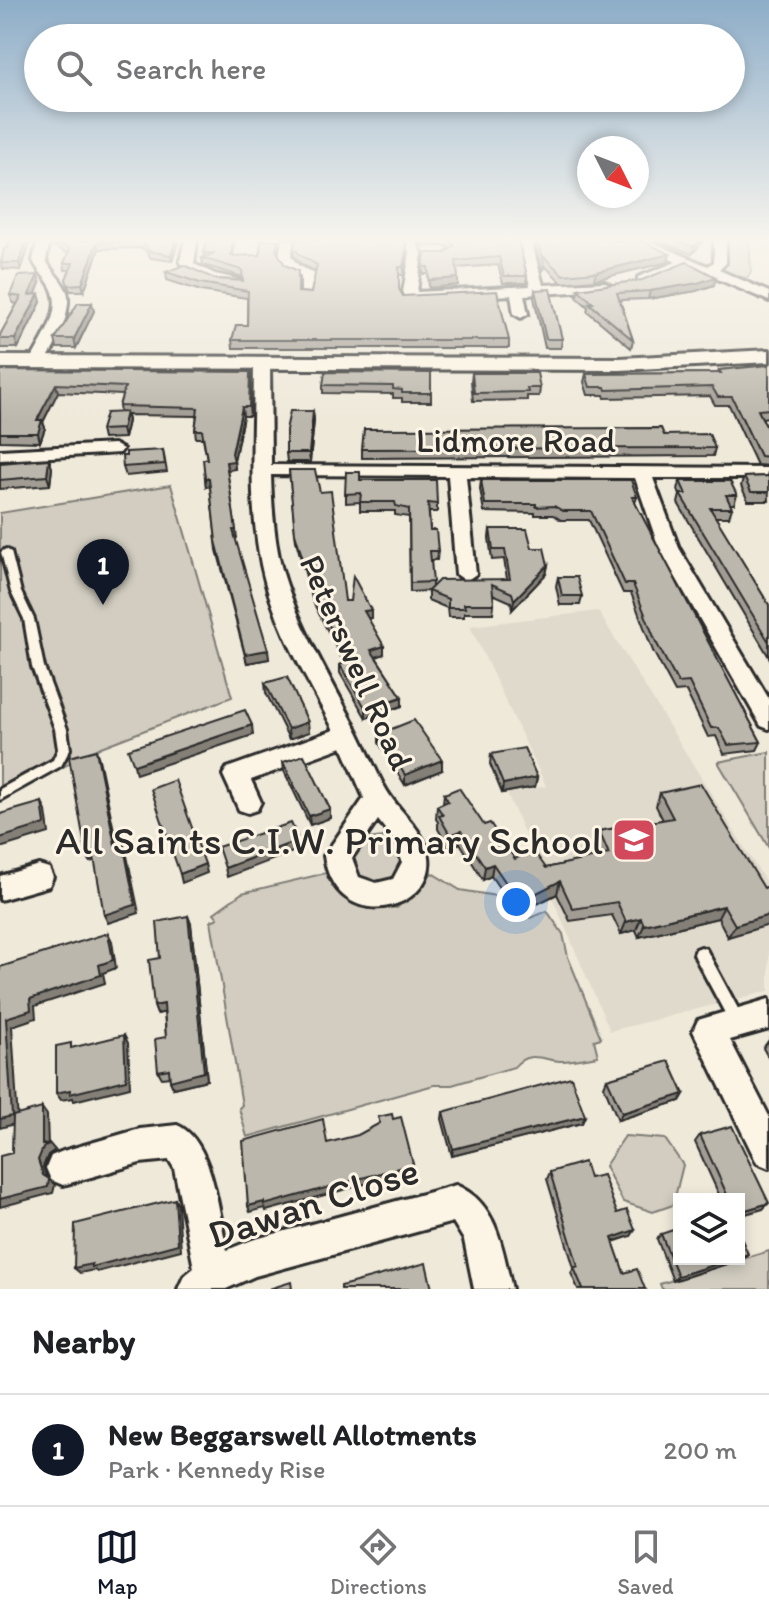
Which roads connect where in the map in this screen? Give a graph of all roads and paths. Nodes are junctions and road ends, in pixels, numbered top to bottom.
1 (62, 300) edge
2 (519, 300) edge
3 (521, 314) dead end
4 (769, 356) edge
5 (0, 362) edge
6 (38, 362) junction
7 (262, 363) junction
8 (114, 449) dead end
9 (0, 455) edge
10 (264, 470) junction
11 (642, 472) junction
12 (457, 473) junction
13 (769, 473) edge
14 (6, 552) dead end
15 (466, 574) dead end
16 (769, 720) edge
17 (348, 735) junction
18 (0, 795) edge
19 (378, 799) dead end
20 (248, 802) dead end
21 (39, 877) dead end
22 (0, 888) edge
23 (701, 954) dead end
24 (754, 1019) edge
25 (769, 1151) edge
26 (63, 1168) dead end
27 (205, 1282) edge
28 (493, 1289) edge

1 - 6 street
2 - 3 street
4 - 7 main road
5 - 6 main road
6 - 7 main road
7 - 10 street, Peterswell Road
8 - 9 street
10 - 12 street, Lidmore Road
10 - 17 street, Peterswell Road
11 - 12 street, Lidmore Road
11 - 13 street, Lidmore Road
11 - 16 street
12 - 15 street
14 - 18 lane
17 - 19 street, Peterswell Road
17 - 20 street
21 - 22 street
23 - 24 lane
24 - 25 street
26 - 27 street
27 - 28 street, Dawan Close

